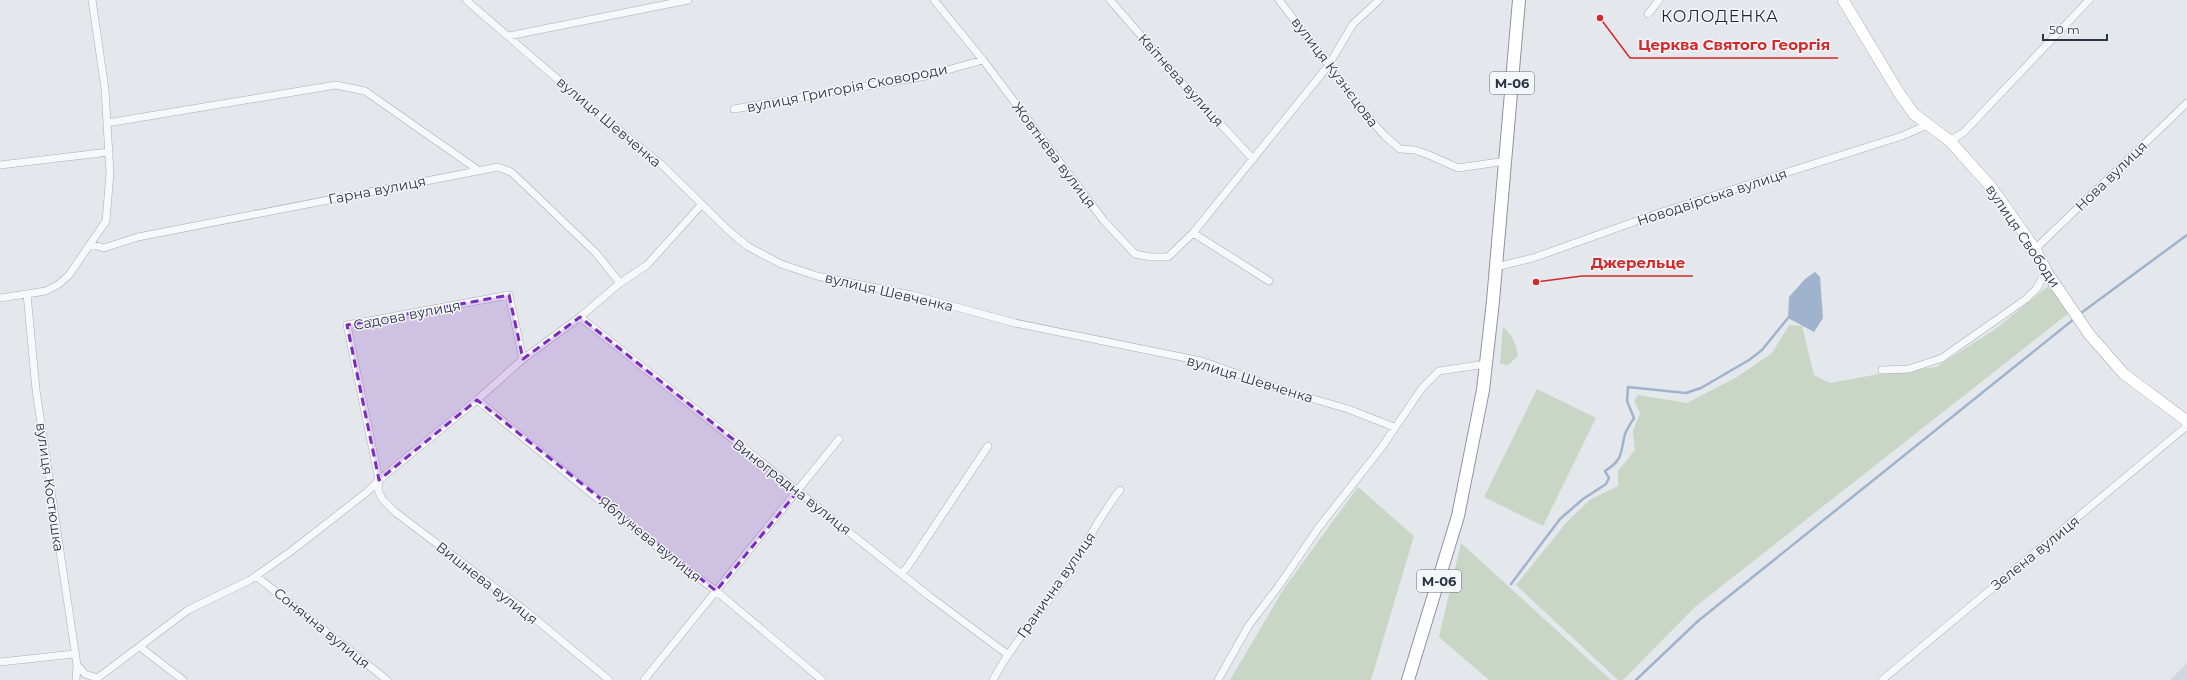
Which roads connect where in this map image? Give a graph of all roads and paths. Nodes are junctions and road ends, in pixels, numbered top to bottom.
1 (92, 0) edge
2 (466, 0) edge
3 (688, 0) edge
4 (934, 0) edge
5 (1110, 0) edge
6 (1279, 0) edge
7 (1379, 0) edge
8 (1519, 0) edge
9 (1659, 0) edge
10 (1843, 0) edge
11 (2089, 0) edge
12 (1648, 14) dead end
13 (508, 36) junction
14 (983, 60) junction
15 (1328, 66) junction
16 (2187, 103) edge
17 (734, 109) dead end
18 (107, 123) junction
19 (1927, 125) junction
20 (1950, 141) junction
21 (109, 152) junction
22 (1253, 158) junction
23 (1506, 161) junction
24 (0, 165) edge
25 (478, 170) junction
26 (702, 204) junction
27 (1192, 233) junction
28 (90, 244) junction
29 (2035, 249) junction
30 (1496, 267) junction
31 (2046, 271) junction
32 (1269, 281) dead end
33 (620, 283) junction
34 (27, 294) junction
35 (0, 298) edge
36 (580, 317) junction
37 (523, 359) junction
38 (1486, 364) junction
39 (1882, 370) dead end
40 (477, 400) junction
41 (2187, 422) edge
42 (2187, 426) edge
43 (1394, 427) junction
44 (839, 439) dead end
45 (988, 446) dead end
46 (379, 480) junction
47 (1120, 490) dead end
48 (798, 491) junction
49 (901, 573) junction
50 (256, 576) junction
51 (716, 591) junction
52 (140, 647) junction
53 (74, 654) junction
54 (1007, 654) junction
55 (0, 662) edge
56 (77, 665) junction
57 (96, 679) edge
58 (76, 680) edge
59 (183, 680) edge
60 (387, 680) edge
61 (608, 680) edge
62 (644, 680) edge
63 (822, 680) edge
64 (993, 680) edge
65 (1218, 680) edge
66 (1408, 680) edge
67 (1882, 680) edge

1 - 18 street
2 - 13 street, вулиця Шевченка
3 - 13 street
4 - 14 street, Жовтнева вулиця
5 - 22 street, Квітнева вулиця
6 - 15 street, вулиця Кузнєцова
7 - 15 street
8 - 23 highway, М-06
9 - 12 street
10 - 19 main road, вулиця Свободи
11 - 20 street
13 - 26 street, вулиця Шевченка
14 - 17 street, вулиця Григорія Сковороди
14 - 27 street, Жовтнева вулиця
15 - 22 street
15 - 23 street, вулиця Кузнєцова
16 - 29 street, Нова вулиця
18 - 21 street
18 - 25 street
19 - 20 main road, вулиця Свободи
19 - 30 street, Новодвірська вулиця
20 - 29 main road, вулиця Свободи
21 - 24 street
21 - 28 street
22 - 27 street
23 - 30 highway, М-06
25 - 28 street, Гарна вулиця
25 - 33 street, Гарна вулиця
26 - 33 street
26 - 43 street, вулиця Шевченка
27 - 32 street
28 - 34 street
29 - 31 main road, вулиця Свободи
30 - 38 highway, М-06
31 - 39 street
31 - 41 main road, вулиця Свободи
33 - 36 street
34 - 35 street
34 - 53 street, вулиця Костюшка
36 - 37 street
36 - 48 street, Виноградна вулиця
37 - 40 street
37 - 46 street, Садова вулиця
38 - 43 street
38 - 66 highway, М-06
40 - 46 street
40 - 51 street, Яблунева вулиця
42 - 67 street, Зелена вулиця
43 - 65 street
44 - 48 street
45 - 49 street
46 - 50 street
46 - 61 street, Вишнева вулиця
47 - 54 street, Гранична вулиця
48 - 49 street, Виноградна вулиця
48 - 51 street
49 - 54 street, Виноградна вулиця
50 - 52 street
50 - 60 street, Сонячна вулиця
51 - 62 street
51 - 63 street, Яблунева вулиця
52 - 57 street
52 - 59 street
53 - 55 street
53 - 56 street, вулиця Костюшка
54 - 64 street, Гранична вулиця
56 - 57 street
56 - 58 street, вулиця Костюшка

